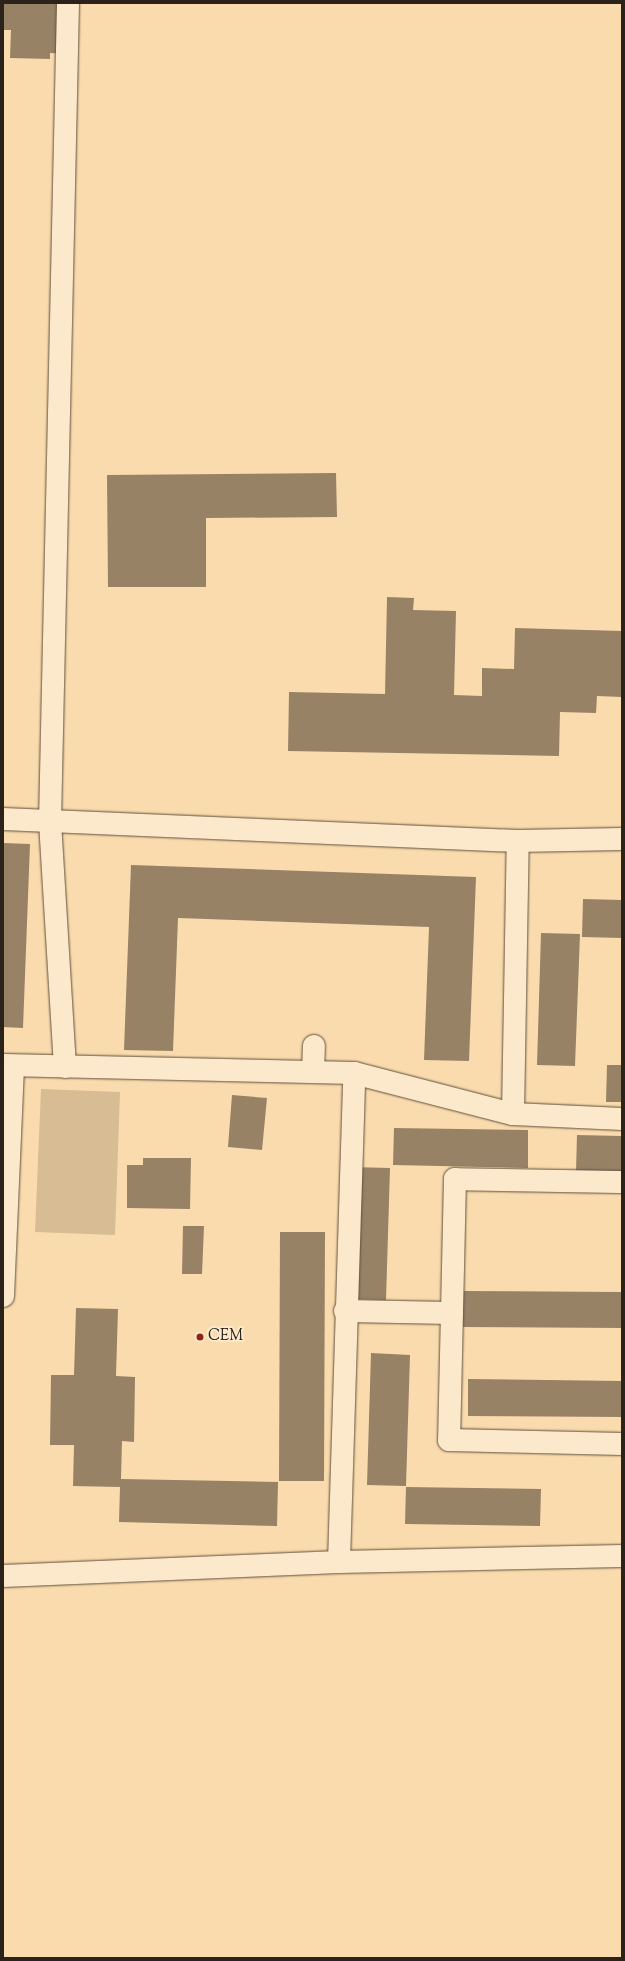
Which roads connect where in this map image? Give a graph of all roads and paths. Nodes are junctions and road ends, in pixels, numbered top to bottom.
1 (68, 3) edge
2 (3, 819) edge
3 (50, 822) junction
4 (622, 839) edge
5 (518, 841) junction
6 (314, 1046) dead end
7 (8, 1066) edge
8 (65, 1067) junction
9 (313, 1072) junction
10 (354, 1073) junction
11 (513, 1114) junction
12 (622, 1119) edge
13 (622, 1182) edge
14 (3, 1296) edge
15 (345, 1311) junction
16 (452, 1313) junction
17 (622, 1444) edge
18 (622, 1556) edge
19 (339, 1562) junction
20 (3, 1576) edge

1 - 3 street
2 - 3 street
3 - 5 street
3 - 8 street
4 - 5 street
5 - 11 street
6 - 9 street
7 - 8 street
7 - 14 street
8 - 9 street
9 - 10 street
10 - 11 street
10 - 15 street
11 - 12 street
13 - 16 street
15 - 16 street
15 - 19 street
16 - 17 street
18 - 19 street
19 - 20 street

